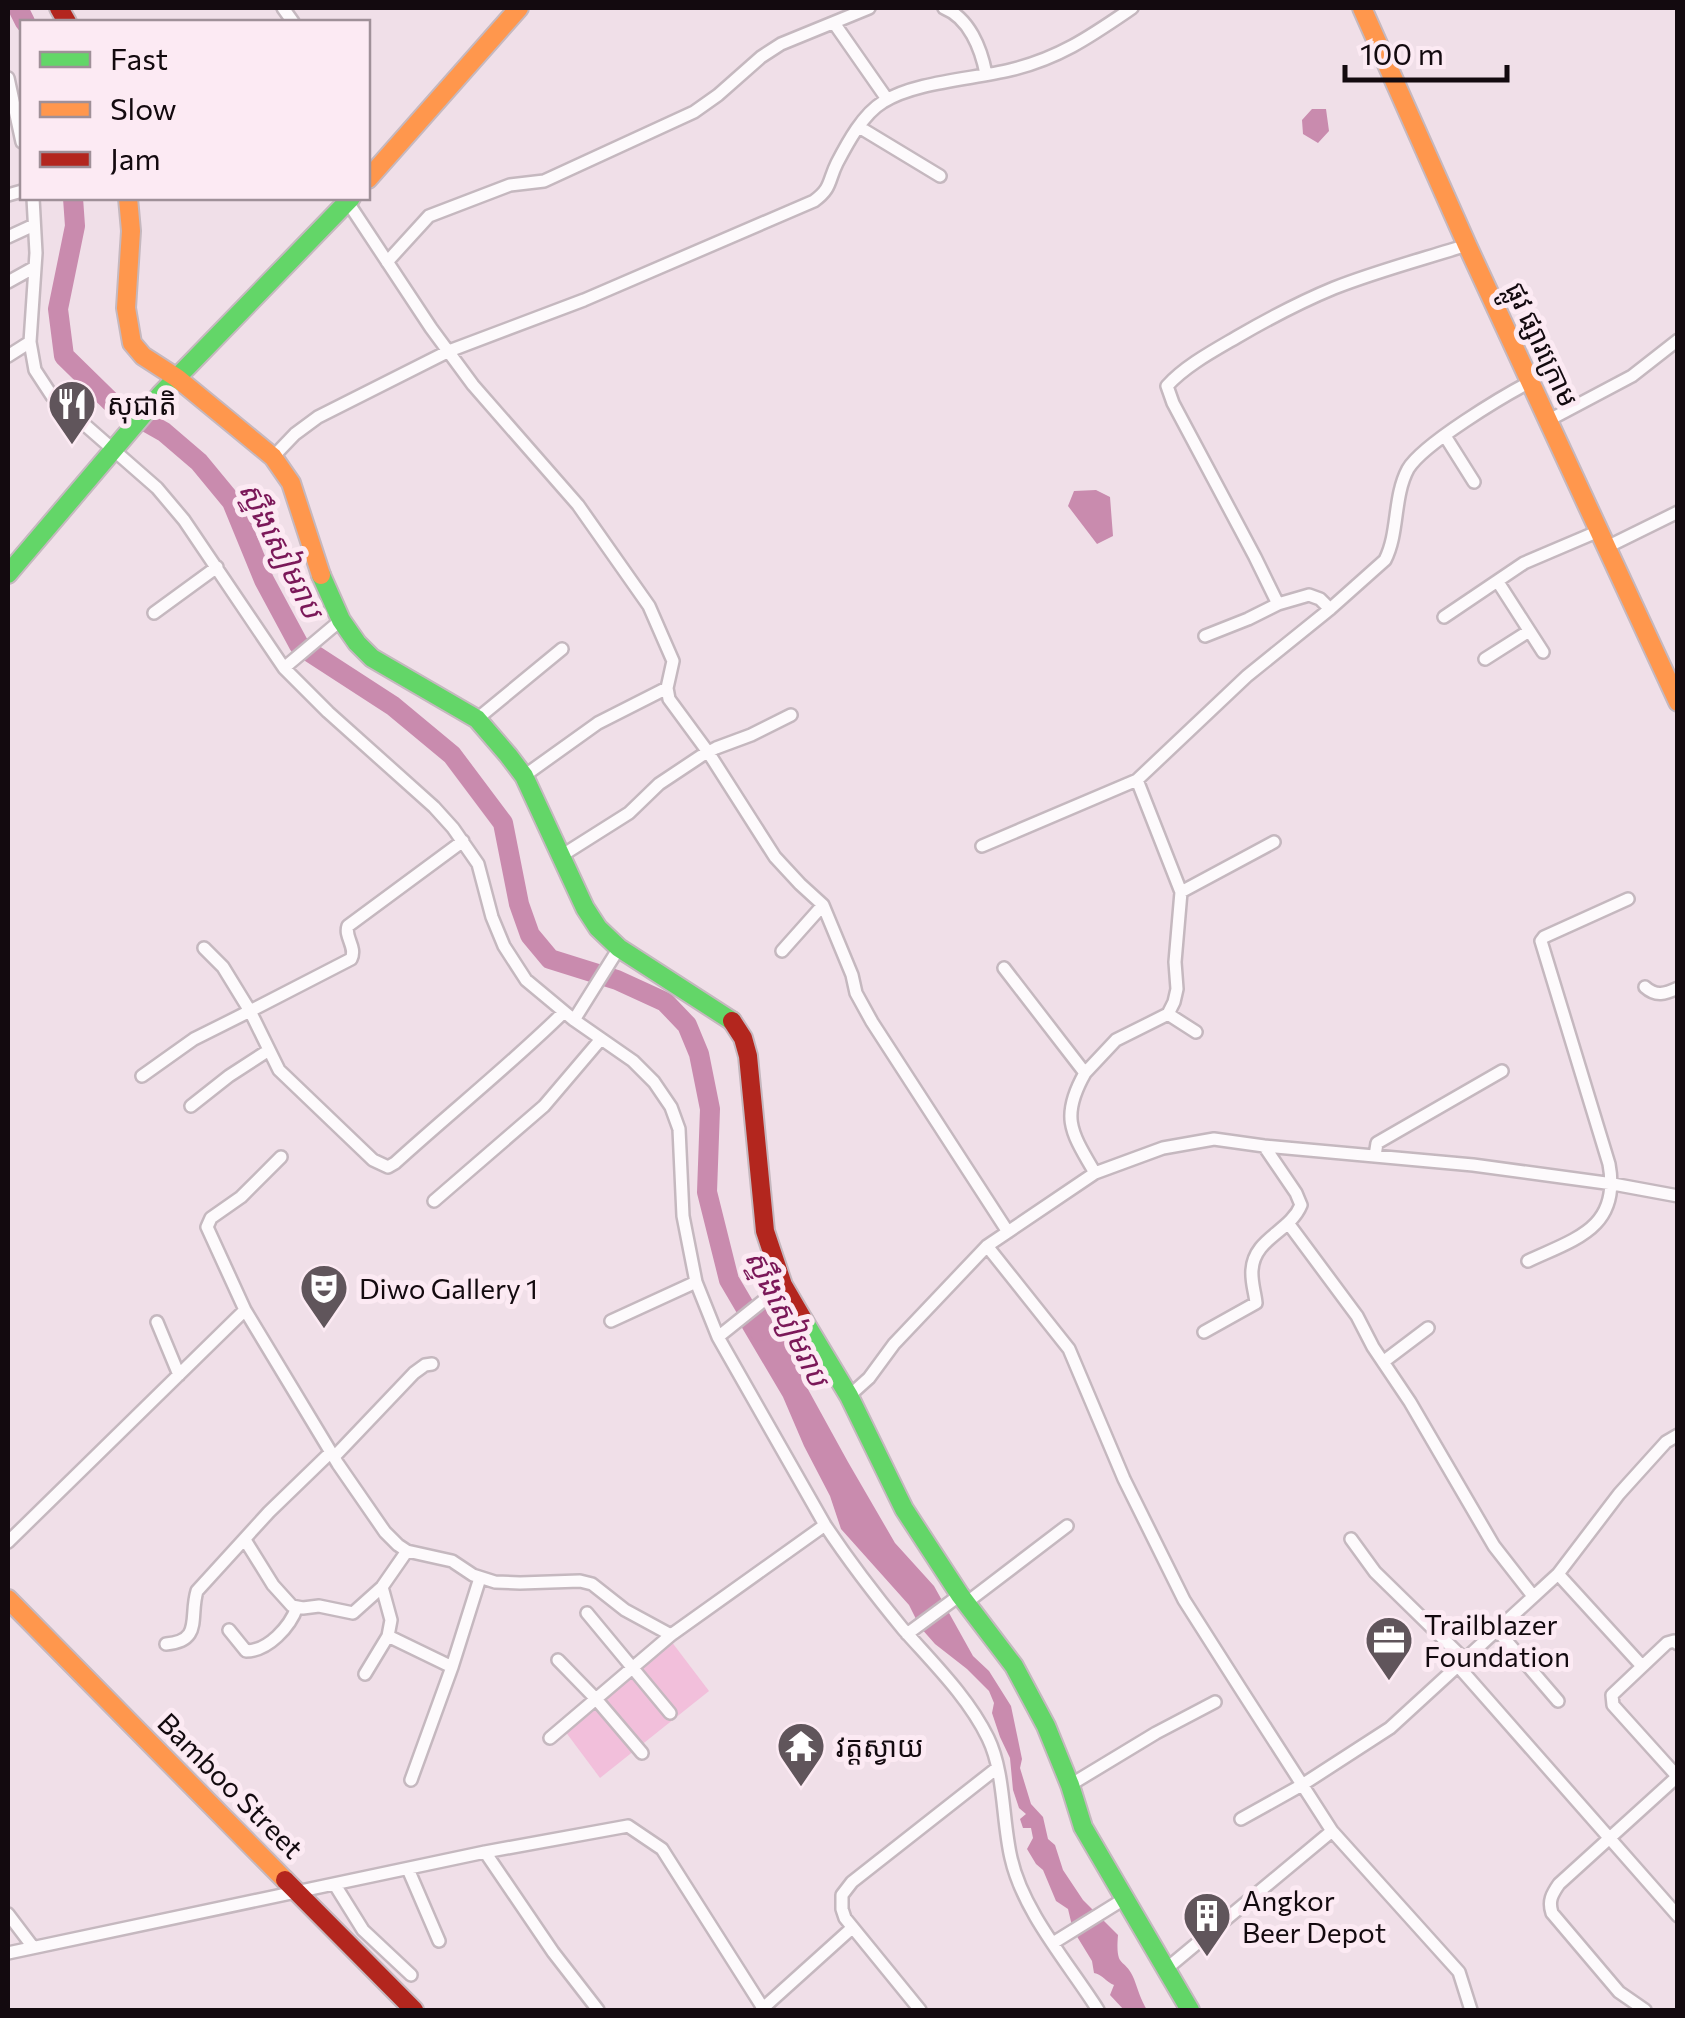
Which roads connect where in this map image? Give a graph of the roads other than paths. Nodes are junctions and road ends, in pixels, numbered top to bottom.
1 (519, 8) edge
2 (869, 8) edge
3 (944, 8) edge
4 (1132, 8) edge
5 (1362, 8) edge
6 (834, 23) junction
7 (986, 74) junction
8 (8, 78) edge
9 (887, 99) junction
10 (859, 127) junction
11 (20, 133) edge
12 (940, 176) dead end
13 (370, 177) edge
14 (33, 200) edge
15 (128, 200) edge
16 (347, 200) edge
17 (349, 200) edge
18 (34, 225) junction
19 (8, 237) edge
20 (1467, 245) junction
21 (386, 262) junction
22 (35, 267) junction
23 (8, 282) edge
24 (1678, 340) edge
25 (30, 342) junction
26 (449, 351) junction
27 (8, 356) edge
28 (176, 378) junction
29 (1530, 382) junction
30 (1548, 420) junction
31 (1445, 436) junction
32 (120, 442) junction
33 (273, 457) junction
34 (1474, 482) dead end
35 (1678, 512) edge
36 (1603, 539) junction
37 (217, 568) junction
38 (8, 574) edge
39 (1498, 582) junction
40 (1278, 604) junction
41 (1330, 609) junction
42 (154, 613) dead end
43 (1444, 617) dead end
44 (341, 620) junction
45 (1529, 631) junction
46 (1204, 636) dead end
47 (562, 649) dead end
48 (1543, 652) dead end
49 (1485, 658) dead end
50 (287, 666) junction
51 (668, 688) junction
52 (1678, 702) edge
53 (791, 714) dead end
54 (477, 719) junction
55 (708, 752) junction
56 (524, 776) junction
57 (1137, 780) junction
58 (462, 841) junction
59 (1274, 842) dead end
60 (982, 846) dead end
61 (561, 856) junction
62 (1181, 892) junction
63 (1628, 899) dead end
64 (823, 905) junction
65 (204, 948) dead end
66 (782, 951) dead end
67 (614, 955) junction
68 (1004, 968) dead end
69 (1645, 987) dead end
70 (1678, 988) edge
71 (250, 1011) junction
72 (1168, 1014) junction
73 (569, 1016) junction
74 (1196, 1032) dead end
75 (601, 1039) junction
76 (269, 1050) junction
77 (1502, 1071) dead end
78 (1085, 1072) junction
79 (142, 1076) dead end
80 (191, 1106) dead end
81 (1264, 1146) junction
82 (1375, 1156) junction
83 (281, 1157) dead end
84 (1095, 1173) junction
85 (1613, 1184) junction
86 (1678, 1196) edge
87 (434, 1202) dead end
88 (1288, 1223) junction
89 (1008, 1232) junction
90 (987, 1246) junction
91 (1528, 1261) dead end
92 (696, 1282) junction
93 (778, 1289) junction
94 (245, 1310) junction
95 (611, 1321) dead end
96 (156, 1322) dead end
97 (1428, 1328) dead end
98 (1204, 1332) dead end
99 (722, 1334) junction
100 (1383, 1362) junction
101 (432, 1364) dead end
102 (179, 1375) junction
103 (850, 1396) junction
104 (1672, 1439) edge
105 (332, 1454) junction
106 (1678, 1455) edge
107 (825, 1525) junction
108 (1067, 1526) dead end
109 (1351, 1539) dead end
110 (245, 1540) junction
111 (8, 1542) edge
112 (408, 1551) junction
113 (1558, 1574) junction
114 (480, 1578) junction
115 (382, 1587) junction
116 (1534, 1596) junction
117 (8, 1599) edge
118 (959, 1600) junction
119 (297, 1607) junction
120 (587, 1614) dead end
121 (229, 1630) dead end
122 (1497, 1630) junction
123 (911, 1631) junction
124 (671, 1635) junction
125 (388, 1636) junction
126 (166, 1644) dead end
127 (1678, 1644) edge
128 (558, 1660) dead end
129 (1461, 1663) junction
130 (1642, 1666) junction
131 (452, 1667) junction
132 (632, 1667) junction
133 (366, 1674) dead end
134 (596, 1699) junction
135 (1558, 1701) dead end
136 (1214, 1702) dead end
137 (670, 1713) dead end
138 (550, 1738) dead end
139 (642, 1752) dead end
140 (997, 1768) junction
141 (1678, 1776) edge
142 (411, 1780) dead end
143 (1070, 1784) junction
144 (1302, 1785) junction
145 (1241, 1819) dead end
146 (1332, 1830) junction
147 (1609, 1840) junction
148 (486, 1852) junction
149 (408, 1869) junction
150 (335, 1885) junction
151 (298, 1892) junction
152 (1116, 1903) junction
153 (8, 1914) edge
154 (1678, 1916) edge
155 (852, 1928) junction
156 (1058, 1940) junction
157 (439, 1941) dead end
158 (33, 1947) junction
159 (8, 1953) edge
160 (1165, 1970) junction
161 (411, 1975) dead end
162 (762, 2009) edge
163 (414, 2010) edge
164 (598, 2010) edge
165 (920, 2010) edge
166 (1098, 2010) edge
167 (1190, 2010) edge
168 (1471, 2010) edge
169 (1645, 2010) edge

1 - 13 main road
2 - 6 street
3 - 7 street
4 - 7 street
5 - 20 main road, ផ្លូវ ផ្សារក្រោម
6 - 9 street
6 - 21 street
7 - 9 street
8 - 11 street
9 - 10 street
10 - 12 street
10 - 26 street
14 - 18 street
15 - 28 main road
16 - 28 main road
17 - 21 street
18 - 19 street
18 - 22 street
20 - 29 main road, ផ្លូវ ផ្សារក្រោម
20 - 40 street
21 - 26 street
22 - 23 street
22 - 25 street
24 - 30 street
25 - 27 street
25 - 32 street
26 - 33 street
26 - 51 street
28 - 32 main road
28 - 33 main road
29 - 30 main road, ផ្លូវ ផ្សារក្រោម
29 - 31 street
30 - 36 main road, ផ្លូវ ផ្សារក្រោម
31 - 34 street
31 - 41 street
32 - 37 street
32 - 38 main road
33 - 44 main road
35 - 36 street
36 - 39 street
36 - 52 main road, ផ្លូវ ផ្សារក្រោម
37 - 42 street
37 - 50 street
39 - 43 street
39 - 45 street
40 - 41 street
40 - 46 street
41 - 57 street
44 - 50 street
44 - 54 main road
45 - 48 street
45 - 49 street
47 - 54 street
50 - 58 street
51 - 55 street
51 - 56 street
53 - 55 street
54 - 56 main road
55 - 61 street
55 - 64 street
56 - 61 main road
57 - 60 street
57 - 62 street
58 - 71 street
58 - 73 street
59 - 62 street
61 - 67 main road
62 - 72 street
63 - 85 street
64 - 66 street
64 - 89 street
65 - 71 street
67 - 73 street
67 - 93 main road
68 - 78 street
69 - 70 street
71 - 76 street
71 - 79 street
72 - 74 street
72 - 78 street
73 - 75 street
73 - 76 street
75 - 87 street
75 - 92 street
76 - 80 street
77 - 82 street
78 - 84 street
81 - 82 street
81 - 84 street
81 - 88 street
82 - 85 street
83 - 94 street
84 - 89 street
85 - 86 street
85 - 91 street
88 - 98 street
88 - 100 street
89 - 90 street
90 - 103 street
90 - 144 street
92 - 95 street
92 - 99 street
93 - 99 street
93 - 103 main road
94 - 102 street
94 - 105 street
96 - 102 street
97 - 100 street
99 - 107 street
100 - 116 street
101 - 105 street
102 - 111 street
103 - 118 main road
104 - 106 street
104 - 113 street
105 - 110 street
105 - 112 street
107 - 123 street
107 - 124 street
108 - 118 street
109 - 129 street
110 - 119 street
110 - 126 street
112 - 114 street
112 - 115 street
113 - 116 street
113 - 130 street
114 - 124 street
114 - 131 street
115 - 119 street
115 - 125 street
116 - 122 street
117 - 151 main road, Bamboo Street
118 - 123 street
118 - 143 main road
119 - 121 street
120 - 132 street
122 - 129 street
122 - 135 street
123 - 140 street
124 - 132 street
125 - 131 street
125 - 133 street
127 - 130 street
128 - 134 street
129 - 144 street
129 - 147 street
130 - 141 street
131 - 142 street
132 - 134 street
132 - 137 street
134 - 138 street
134 - 139 street
136 - 143 street
140 - 155 street
140 - 156 street
141 - 147 street
143 - 152 main road
144 - 145 street
144 - 146 street
146 - 160 street
146 - 168 street
147 - 154 street
147 - 169 street
148 - 149 street
148 - 162 street
148 - 164 street
149 - 150 street
149 - 157 street
150 - 151 street
150 - 161 street
151 - 158 street
151 - 163 main road, Bamboo Street
152 - 156 street
152 - 160 main road
153 - 158 street
155 - 162 street
155 - 165 street
156 - 166 street
158 - 159 street
160 - 167 main road

